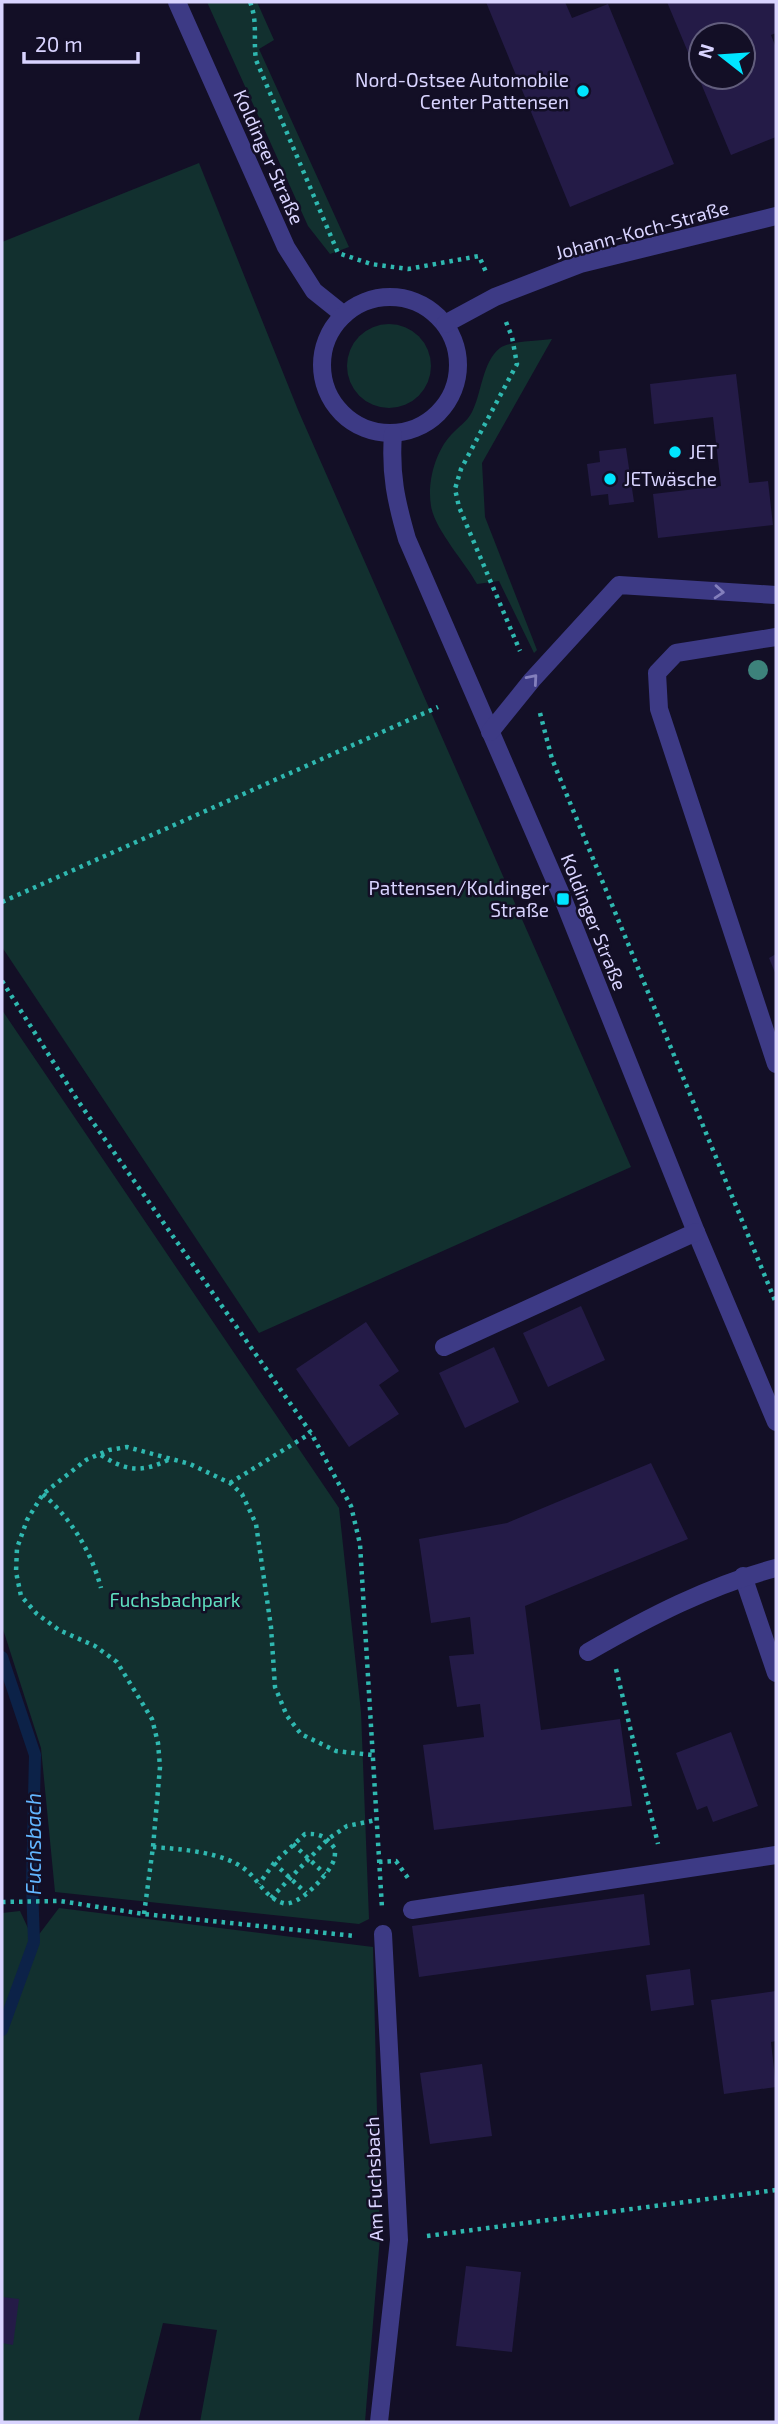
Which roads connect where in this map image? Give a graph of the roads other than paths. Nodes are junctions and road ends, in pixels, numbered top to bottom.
1 (177, 2) edge
2 (776, 216) edge
3 (344, 315) junction
4 (444, 324) junction
5 (393, 434) junction
6 (776, 595) edge
7 (776, 637) edge
8 (490, 732) junction
9 (776, 1064) edge
10 (696, 1232) junction
11 (443, 1347) dead end
12 (776, 1422) edge
13 (776, 1568) edge
14 (743, 1576) junction
15 (587, 1652) dead end
16 (776, 1673) edge
17 (776, 1855) edge
18 (412, 1910) dead end
19 (383, 1934) road end
20 (379, 2422) edge

1 - 3 street, Koldinger Straße
2 - 4 street, Johann-Koch-Straße
3 - 4 street
3 - 5 street
4 - 5 street
5 - 8 street, Koldinger Straße
8 -> 6 street
7 - 9 street
8 - 10 street, Koldinger Straße
10 - 11 street
10 - 12 street, Koldinger Straße
13 - 14 street
14 - 15 street
14 - 16 street
17 - 18 street
19 - 20 street, Am Fuchsbach

